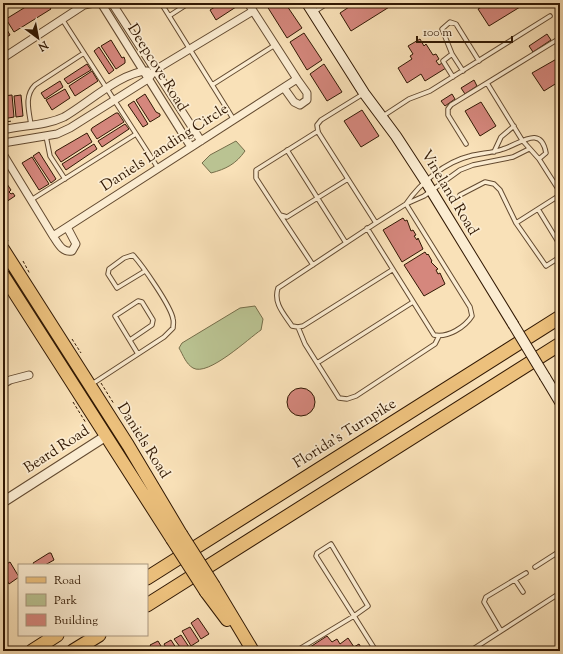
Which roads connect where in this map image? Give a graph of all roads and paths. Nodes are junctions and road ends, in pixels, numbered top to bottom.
1 (94, 3) edge
2 (102, 3) edge
3 (112, 3) edge
4 (161, 3) edge
5 (189, 3) edge
6 (248, 3) edge
7 (307, 3) edge
8 (328, 3) edge
9 (253, 11) junction
10 (313, 12) junction
11 (169, 16) junction
12 (550, 16) dead end
13 (62, 19) junction
14 (560, 38) edge
15 (275, 45) junction
16 (190, 50) junction
17 (84, 53) junction
18 (452, 54) junction
19 (3, 58) edge
20 (479, 61) junction
21 (155, 70) junction
22 (463, 70) junction
23 (144, 71) junction
24 (453, 77) junction
25 (148, 79) junction
26 (297, 79) junction
27 (487, 83) junction
28 (212, 85) junction
29 (284, 88) junction
30 (107, 89) junction
31 (364, 93) junction
32 (115, 100) junction
33 (382, 117) junction
34 (234, 120) junction
35 (31, 125) junction
36 (514, 126) junction
37 (3, 130) edge
38 (318, 131) junction
39 (136, 134) junction
40 (46, 136) junction
41 (522, 140) junction
42 (201, 141) junction
43 (3, 143) edge
44 (466, 144) dead end
45 (192, 147) junction
46 (529, 149) junction
47 (287, 150) junction
48 (494, 152) junction
49 (3, 154) edge
50 (471, 156) junction
51 (539, 159) junction
52 (473, 165) junction
53 (158, 168) junction
54 (65, 179) junction
55 (348, 179) junction
56 (429, 186) junction
57 (560, 192) edge
58 (460, 195) dead end
59 (560, 195) edge
60 (317, 199) junction
61 (31, 200) junction
62 (406, 204) junction
63 (538, 209) junction
64 (280, 215) junction
65 (376, 223) junction
66 (516, 223) junction
67 (67, 227) junction
68 (367, 228) junction
69 (53, 236) junction
70 (346, 243) junction
71 (560, 245) edge
72 (3, 250) edge
73 (560, 258) edge
74 (313, 265) junction
75 (392, 270) junction
76 (145, 271) junction
77 (3, 275) edge
78 (413, 302) junction
79 (560, 317) edge
80 (298, 327) junction
81 (439, 336) junction
82 (130, 340) junction
83 (560, 344) edge
84 (138, 354) junction
85 (317, 363) junction
86 (29, 375) dead end
87 (68, 377) junction
88 (3, 384) edge
89 (90, 386) junction
90 (560, 402) edge
91 (106, 436) junction
92 (128, 445) junction
93 (3, 502) edge
94 (177, 536) junction
95 (560, 551) edge
96 (535, 567) dead end
97 (526, 573) dead end
98 (148, 577) edge
99 (515, 580) junction
100 (523, 592) dead end
101 (560, 594) edge
102 (148, 603) edge
103 (354, 616) junction
104 (501, 631) junction
105 (56, 636) edge
106 (97, 636) edge
107 (32, 651) edge
108 (73, 651) edge
109 (252, 651) edge
110 (296, 651) edge
111 (376, 651) edge
112 (470, 651) edge

1 - 13 street
2 - 23 street, Deepcove Road
3 - 21 street, Deepcove Road
4 - 11 lane
5 - 11 lane
6 - 9 street
7 - 10 main road, Vineland Road
8 - 10 lane
9 - 15 street
9 - 16 street
10 - 31 main road, Vineland Road
11 - 16 lane
12 - 20 lane
13 - 17 lane
13 - 19 street
14 - 27 lane
15 - 26 street
15 - 28 lane
16 - 21 street
16 - 28 lane
17 - 30 lane
17 - 35 lane
18 - 20 lane
18 - 22 lane
18 - 24 lane
20 - 22 lane
21 - 23 street
21 - 25 street
21 - 42 street, Deepcove Road
22 - 24 lane
23 - 25 street, Deepcove Road
23 - 30 street
24 - 33 lane
25 - 32 street
25 - 45 street, Deepcove Road
26 - 29 street, Daniels Landing Circle
26 - 29 street
27 - 36 lane
27 - 44 lane
28 - 34 lane
29 - 34 street, Daniels Landing Circle
30 - 32 lane
30 - 35 street
31 - 33 main road, Vineland Road
31 - 38 lane
32 - 39 lane
32 - 40 street
33 - 56 main road, Vineland Road
34 - 42 street, Daniels Landing Circle
35 - 37 street
36 - 41 lane
36 - 48 lane
38 - 47 lane
38 - 55 lane
39 - 53 lane
39 - 54 lane
40 - 43 street
40 - 54 lane
41 - 46 lane
41 - 48 lane
41 - 51 lane
42 - 45 street, Daniels Landing Circle
45 - 53 street, Daniels Landing Circle
46 - 51 lane
46 - 52 lane
47 - 60 lane
47 - 64 lane
48 - 50 lane
49 - 61 street
50 - 52 lane
50 - 56 lane
51 - 57 lane
52 - 56 lane
53 - 67 street, Daniels Landing Circle
54 - 61 lane
55 - 60 lane
55 - 65 lane
56 - 62 lane
56 - 62 lane
56 - 90 main road, Vineland Road, bridge
58 - 66 lane
59 - 63 lane
60 - 64 lane
60 - 70 lane
61 - 69 street
62 - 65 lane
62 - 81 lane
63 - 66 lane
63 - 71 lane
64 - 74 lane
65 - 68 lane
66 - 73 lane
67 - 69 street, Daniels Landing Circle
67 - 69 street
68 - 70 lane
68 - 75 lane
70 - 74 lane
72 - 89 main road, Daniels Road
74 - 80 lane
75 - 78 lane
75 - 80 lane
76 - 76 lane
76 - 84 lane
77 - 87 main road, Daniels Road
78 - 81 lane
78 - 85 lane
79 - 98 highway, Florida's Turnpike
80 - 85 lane
81 - 85 lane
82 - 82 lane
82 - 84 lane
83 - 102 highway
84 - 89 lane
86 - 88 street
87 - 89 main road
87 - 91 main road, Daniels Road
89 - 92 main road, Daniels Road
91 - 92 main road
91 - 93 street, Beard Road
91 - 94 main road, Daniels Road
92 - 94 main road, Daniels Road
94 - 109 main road, Daniels Road, bridge
95 - 96 lane
97 - 99 lane
99 - 100 lane
99 - 104 lane
101 - 104 lane
103 - 103 lane
103 - 110 lane
103 - 111 lane
104 - 112 lane
105 - 107 highway
106 - 108 highway

